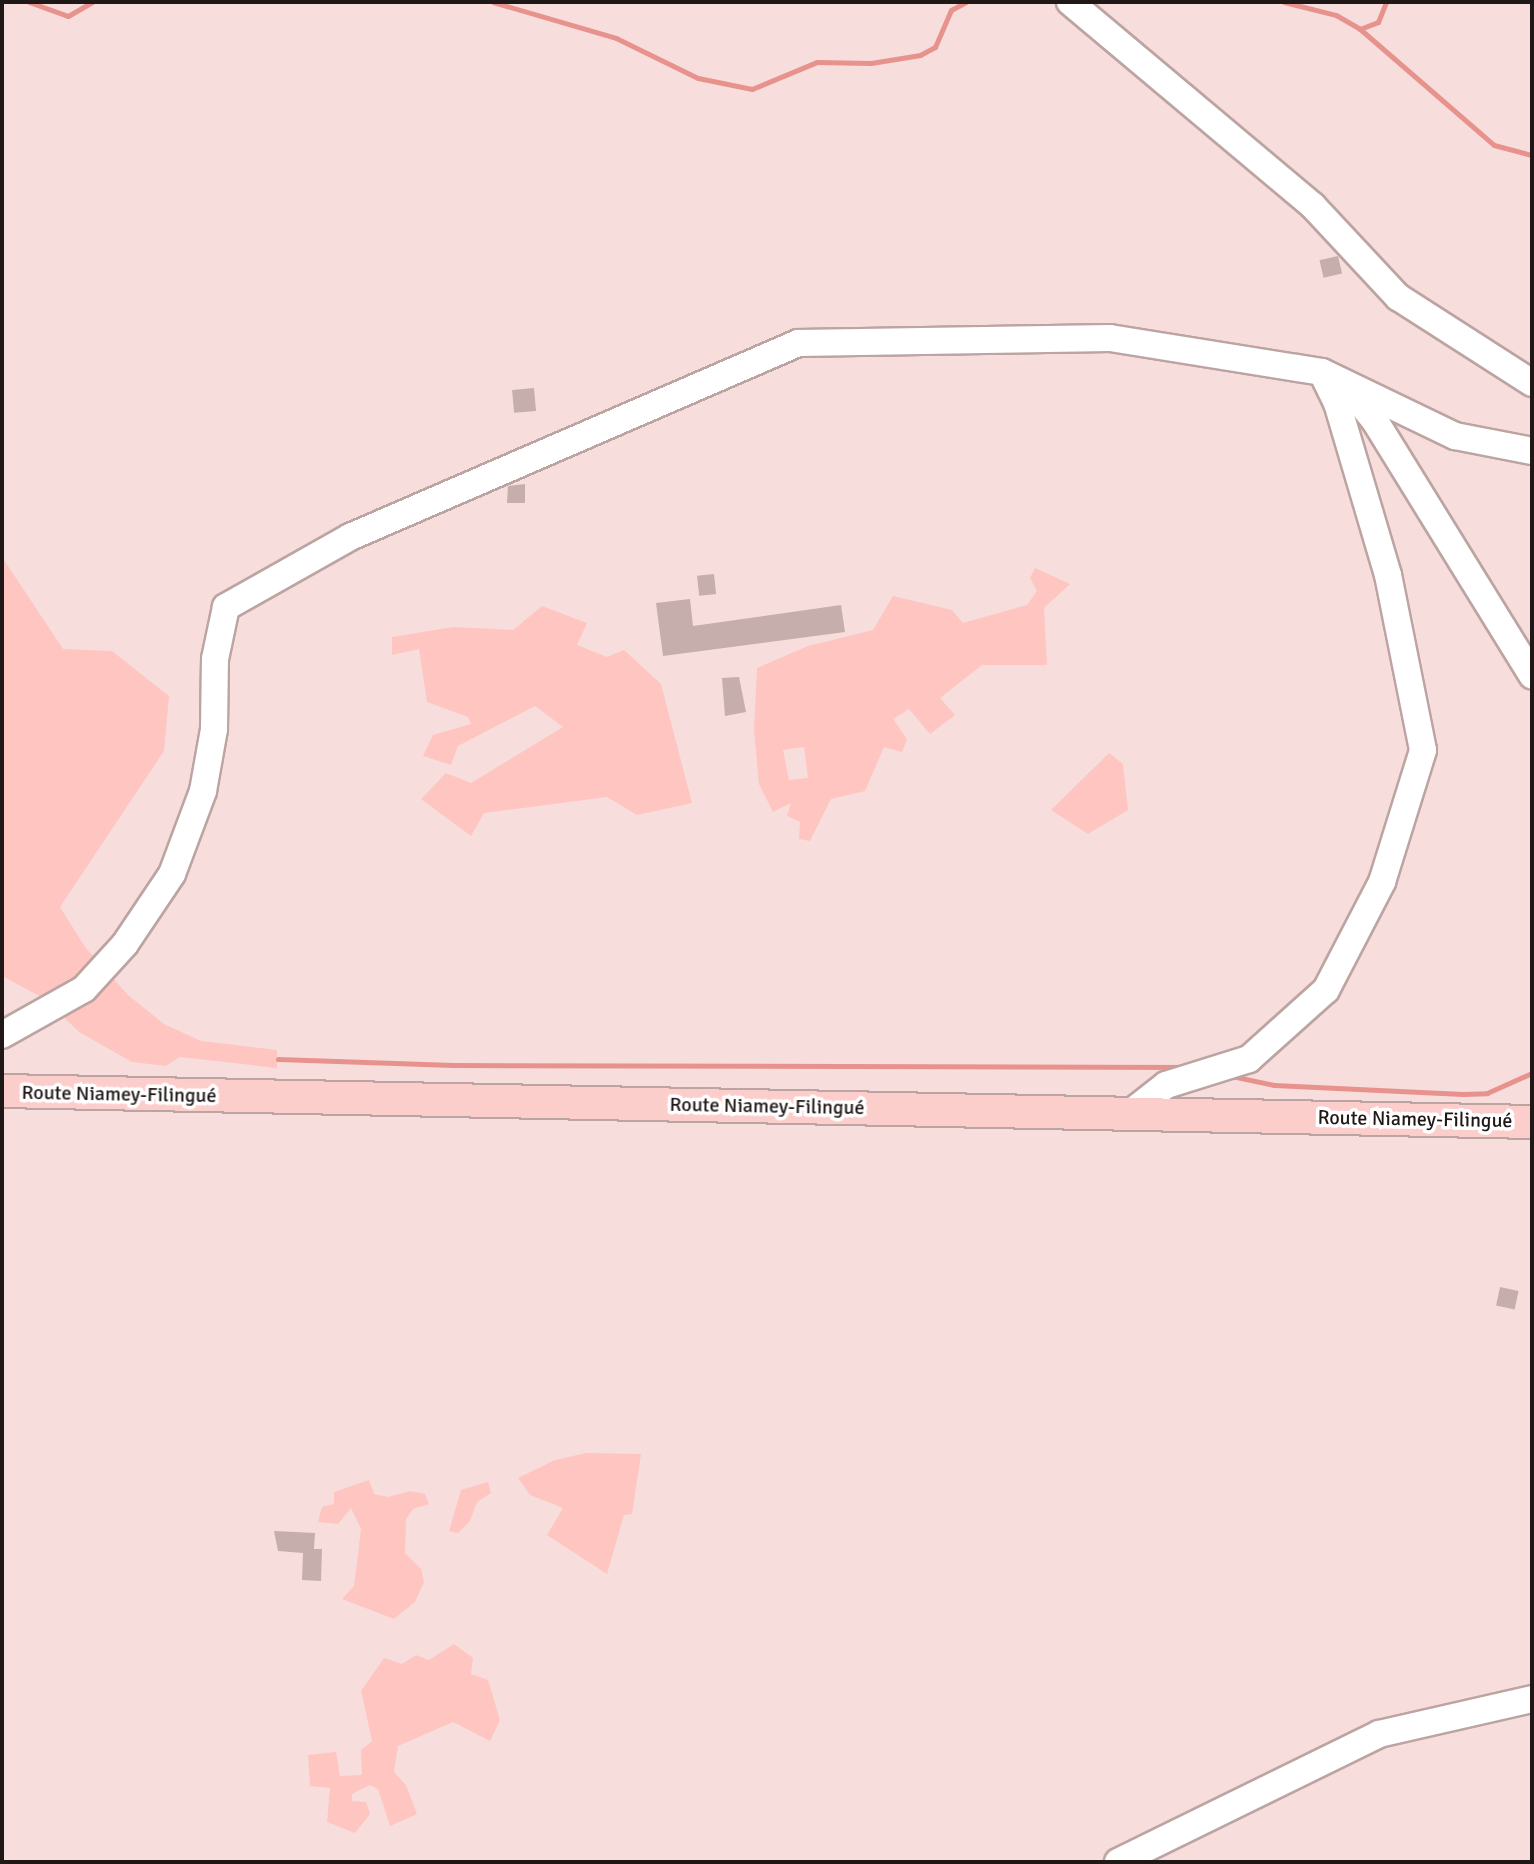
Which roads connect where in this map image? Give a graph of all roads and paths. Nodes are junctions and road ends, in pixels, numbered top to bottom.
1 (1070, 2) edge
2 (1334, 377) junction
3 (1532, 383) edge
4 (1532, 451) edge
5 (1532, 675) edge
6 (2, 1035) edge
7 (2, 1091) edge
8 (1129, 1114) junction
9 (1532, 1122) edge
10 (1532, 1699) edge
11 (1118, 1862) edge

1 - 3 street
2 - 4 street
2 - 5 street
2 - 6 street
2 - 8 street
7 - 8 main road, Route Niamey-Filingué
8 - 9 main road, Route Niamey-Filingué
10 - 11 street

